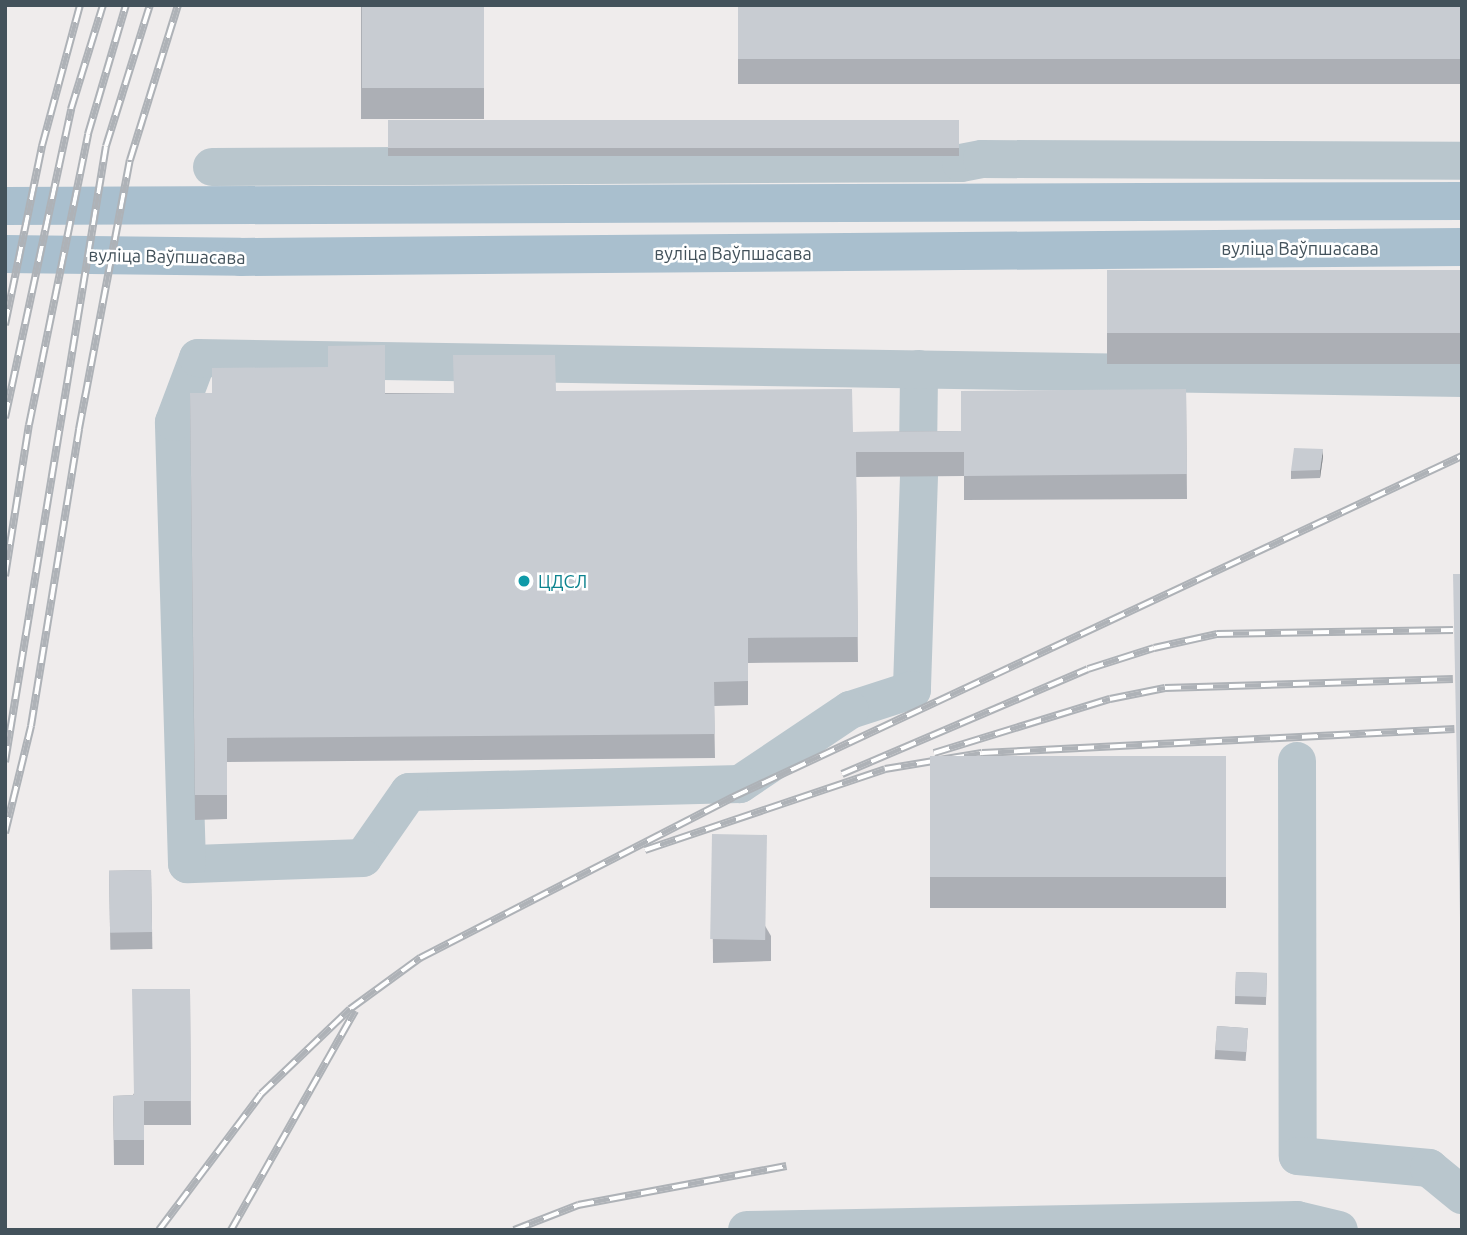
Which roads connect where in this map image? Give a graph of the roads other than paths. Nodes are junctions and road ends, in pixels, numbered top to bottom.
1 (1462, 161) edge
2 (212, 167) dead end
3 (1462, 201) edge
4 (5, 206) edge
5 (1462, 247) edge
6 (5, 254) edge
7 (919, 369) junction
8 (1462, 378) edge
9 (1297, 761) dead end
10 (1462, 1195) edge
11 (747, 1230) edge
12 (1339, 1230) edge

1 - 2 lane
3 - 4 main road
5 - 6 main road, вуліца Ваўпшасава
7 - 7 lane
7 - 8 lane
9 - 10 lane
11 - 12 lane

